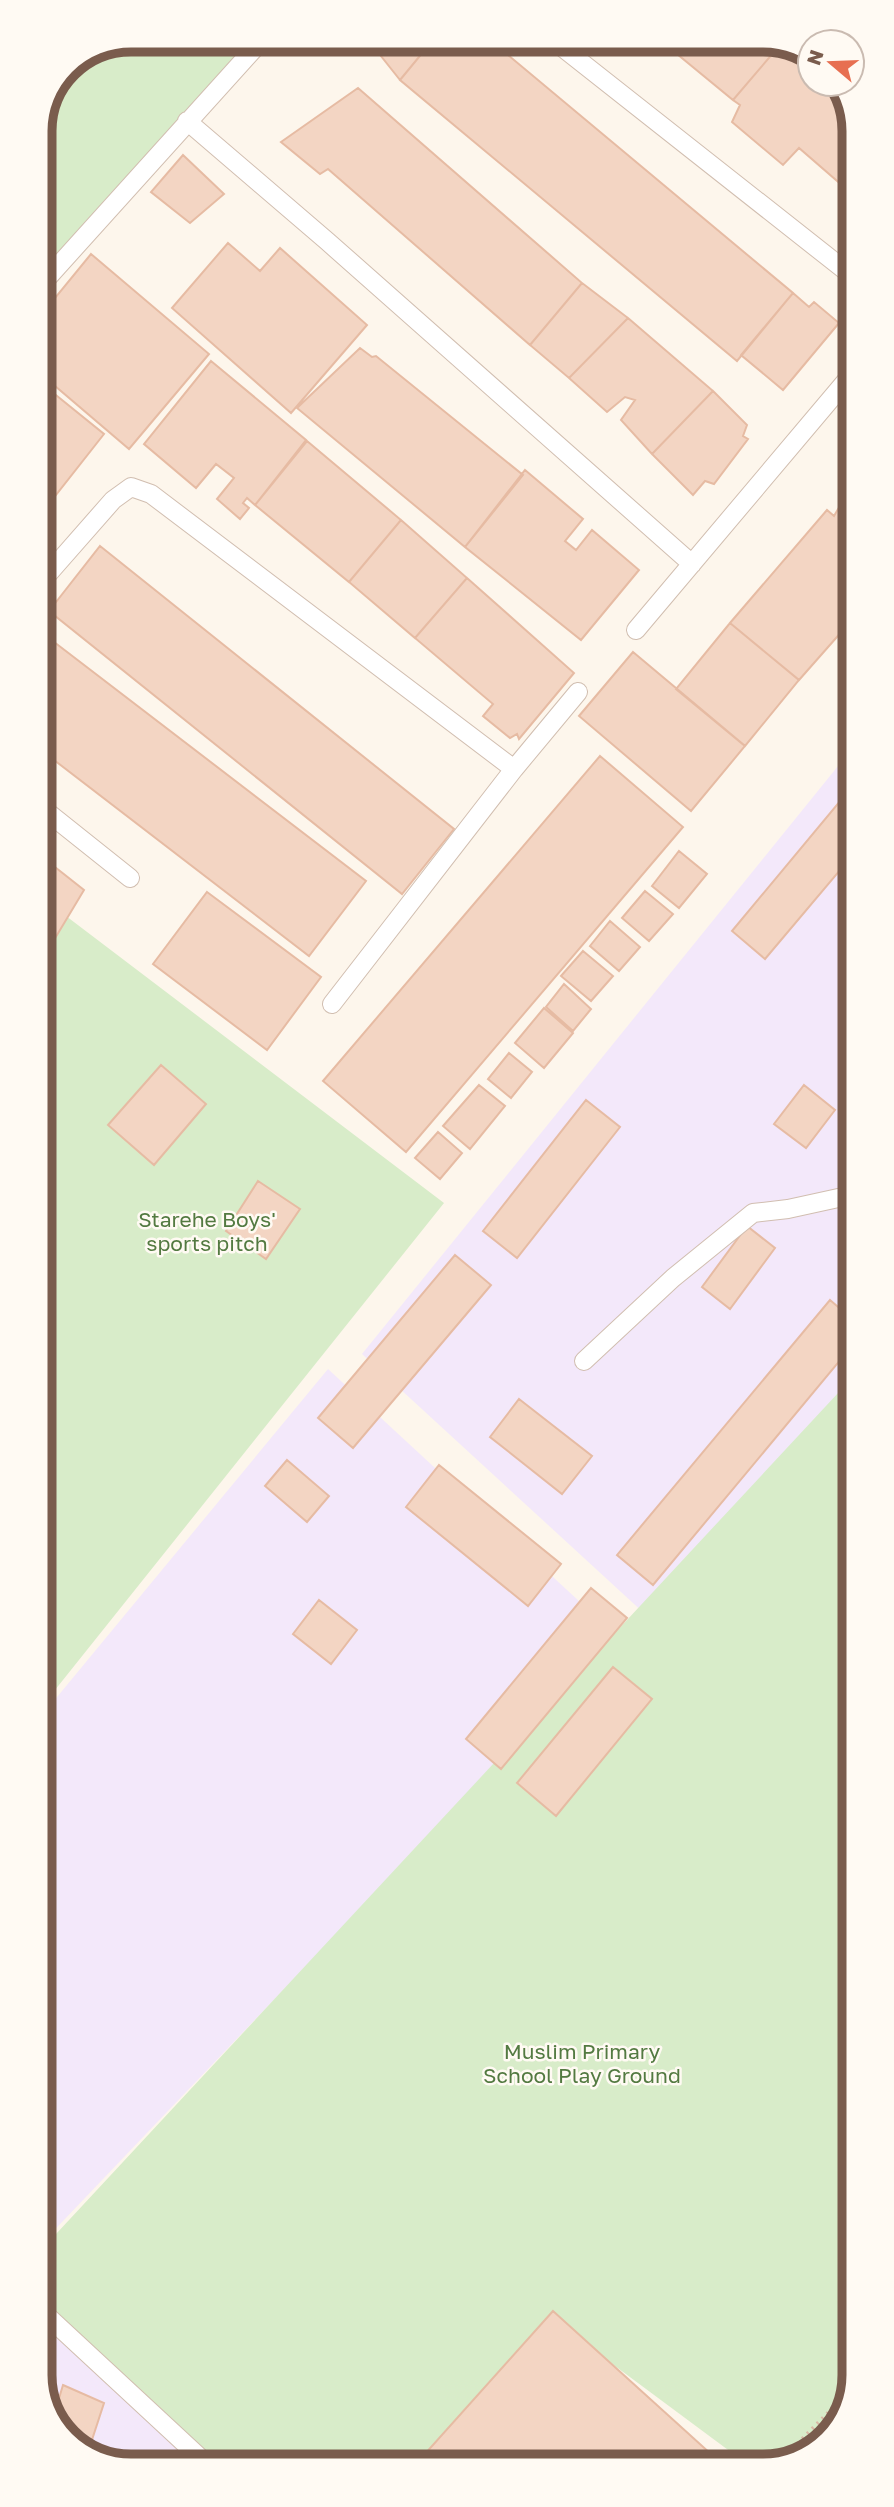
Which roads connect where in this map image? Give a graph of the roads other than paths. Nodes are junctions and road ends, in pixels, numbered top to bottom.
1 (251, 52) edge
2 (568, 53) edge
3 (187, 121) junction
4 (842, 268) edge
5 (52, 273) edge
6 (842, 386) edge
7 (692, 564) junction
8 (52, 569) edge
9 (636, 630) dead end
10 (578, 692) dead end
11 (514, 769) junction
12 (52, 816) edge
13 (130, 878) dead end
14 (332, 1004) dead end
15 (842, 1197) edge
16 (584, 1361) dead end
17 (52, 2320) edge
18 (196, 2454) edge

1 - 3 lane
2 - 4 lane
3 - 5 lane
3 - 7 lane
6 - 7 lane
7 - 9 lane
8 - 11 lane
10 - 11 lane
11 - 14 lane
12 - 13 lane
15 - 16 lane
17 - 18 lane

